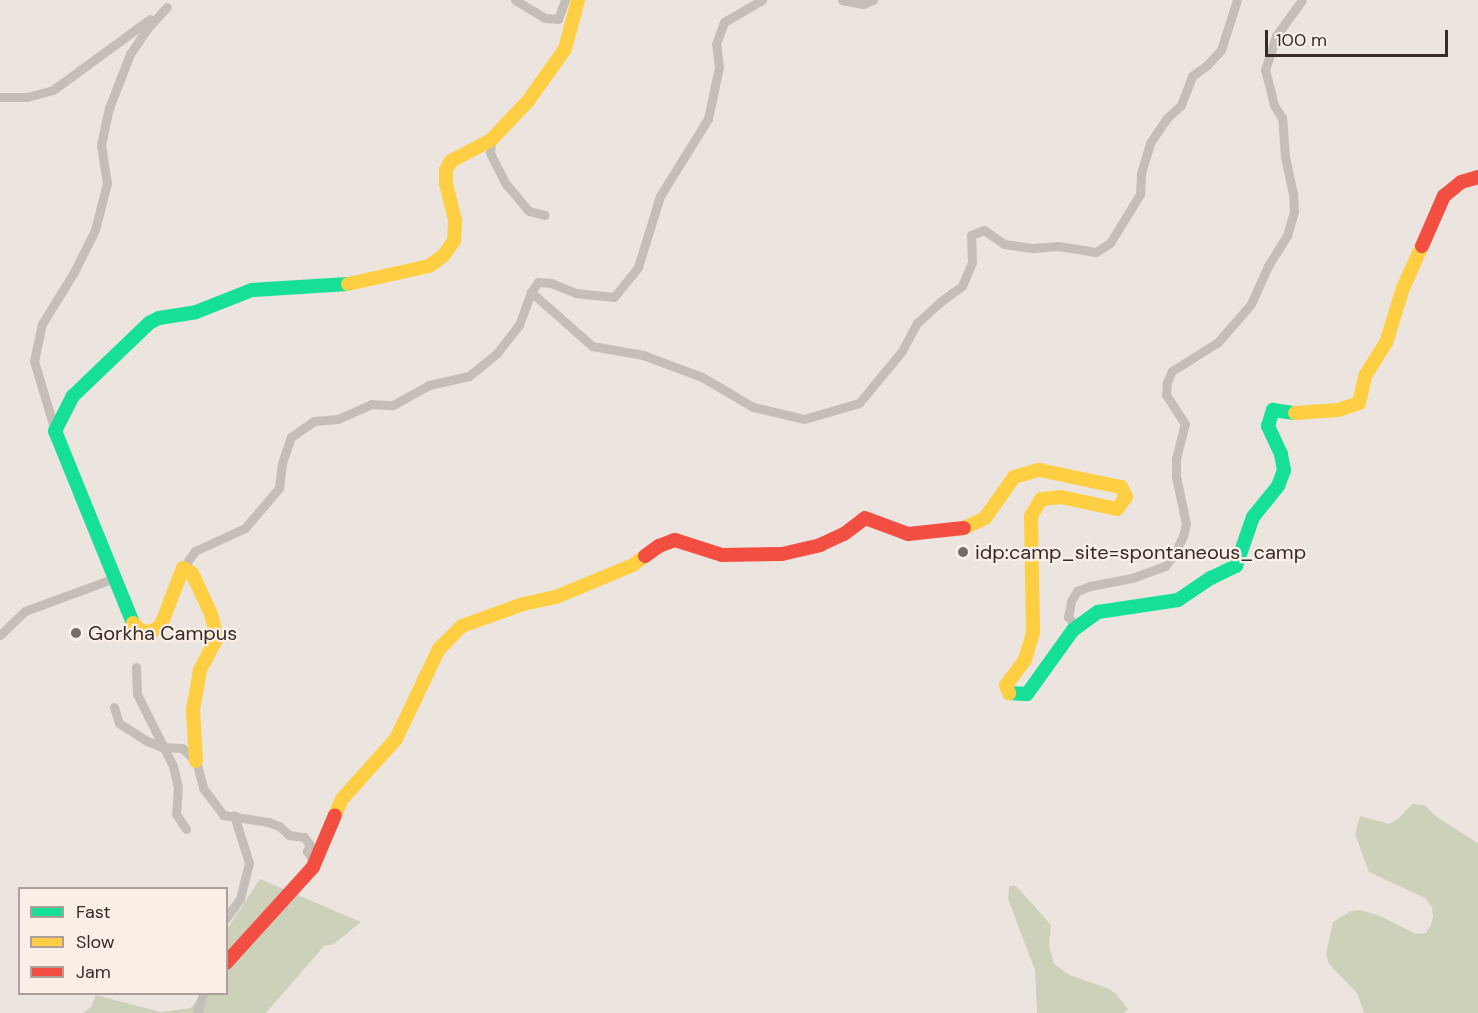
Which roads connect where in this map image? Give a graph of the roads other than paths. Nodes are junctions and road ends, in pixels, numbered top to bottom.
1 (176, 0) edge
2 (515, 0) edge
3 (565, 0) edge
4 (578, 0) edge
5 (762, 0) edge
6 (842, 0) edge
7 (873, 0) edge
8 (1237, 0) edge
9 (1302, 0) edge
10 (167, 7) junction
11 (0, 97) edge
12 (491, 140) junction
13 (1478, 177) edge
14 (545, 215) dead end
15 (531, 292) junction
16 (55, 432) junction
17 (183, 568) junction
18 (112, 579) junction
19 (1076, 626) junction
20 (0, 634) edge
21 (136, 668) dead end
22 (114, 707) dead end
23 (165, 747) junction
24 (196, 760) junction
25 (234, 815) junction
26 (186, 829) dead end
27 (315, 862) junction
28 (228, 915) edge
29 (228, 961) edge
30 (202, 995) edge
31 (197, 1013) edge

1 - 10 street
2 - 3 street
4 - 12 street
5 - 15 street
6 - 7 street
8 - 15 street
9 - 19 street
10 - 11 street
10 - 16 street
12 - 14 street
12 - 16 street
13 - 19 street
15 - 17 street
16 - 18 street
17 - 18 street
17 - 24 street
18 - 20 street
19 - 27 street
21 - 23 street
22 - 23 street
23 - 24 street
23 - 26 street
24 - 25 street
25 - 27 street
25 - 28 street
27 - 29 street
30 - 31 street

